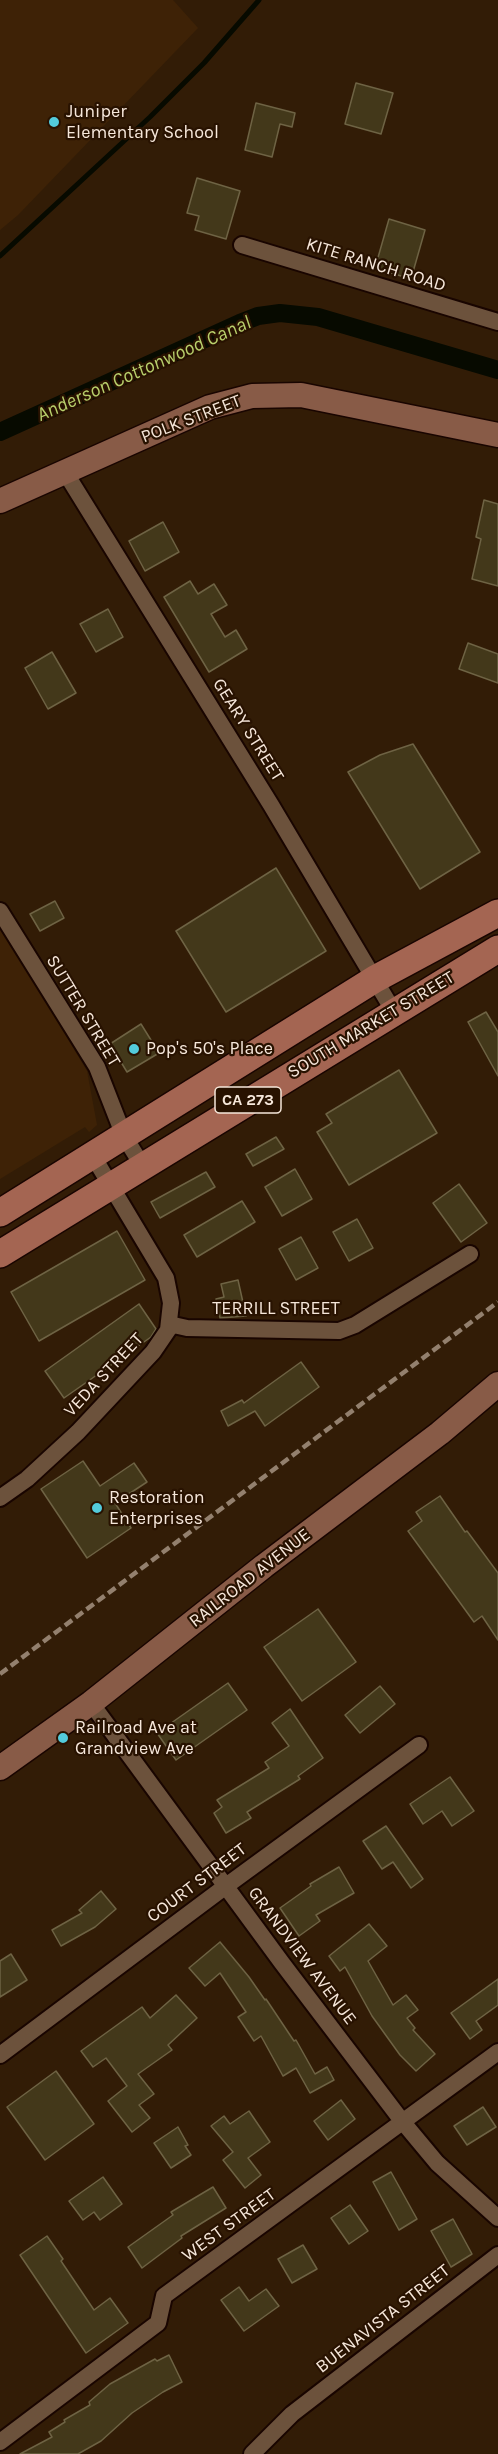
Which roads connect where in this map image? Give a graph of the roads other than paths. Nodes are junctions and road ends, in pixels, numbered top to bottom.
1 (242, 245) dead end
2 (498, 322) edge
3 (498, 435) edge
4 (65, 472) junction
5 (0, 501) edge
6 (0, 912) edge
7 (498, 913) edge
8 (498, 949) edge
9 (375, 979) junction
10 (394, 1012) junction
11 (124, 1136) junction
12 (93, 1156) junction
13 (142, 1165) junction
14 (110, 1186) junction
15 (0, 1213) edge
16 (0, 1254) edge
17 (470, 1254) dead end
18 (169, 1324) junction
19 (498, 1384) edge
20 (0, 1498) edge
21 (91, 1702) junction
22 (419, 1745) dead end
23 (0, 1768) edge
24 (226, 1886) junction
25 (498, 2052) edge
26 (0, 2055) edge
27 (402, 2121) junction
28 (498, 2218) edge
29 (498, 2255) edge
30 (0, 2442) edge
31 (252, 2454) edge

1 - 2 street, KITE RANCH ROAD
3 - 4 main road, POLK STREET
4 - 5 main road, POLK STREET
4 - 9 street, GEARY STREET
6 - 11 street, SUTTER STREET
7 - 9 main road, SOUTH MARKET STREET / CA 273
8 - 10 main road, SOUTH MARKET STREET / CA 273
9 - 10 street, GEARY STREET
9 - 11 main road, SOUTH MARKET STREET / CA 273
10 - 13 main road, SOUTH MARKET STREET / CA 273
11 - 12 main road, SOUTH MARKET STREET / CA 273
11 - 13 street, SUTTER STREET
12 - 14 street, VEDA STREET
12 - 15 main road, SOUTH MARKET STREET / CA 273
13 - 14 main road, SOUTH MARKET STREET / CA 273
14 - 16 main road, SOUTH MARKET STREET / CA 273
14 - 18 street, VEDA STREET
17 - 18 street, TERRILL STREET
18 - 20 street, VEDA STREET
19 - 21 main road, RAILROAD AVENUE
21 - 23 main road, RAILROAD AVENUE
21 - 24 street, GRANDVIEW AVENUE
22 - 24 street, COURT STREET
24 - 26 street, COURT STREET
24 - 27 street, GRANDVIEW AVENUE
25 - 27 street, WEST STREET
27 - 28 street, GRANDVIEW AVENUE
27 - 30 street, WEST STREET
29 - 31 street, BUENAVISTA STREET

